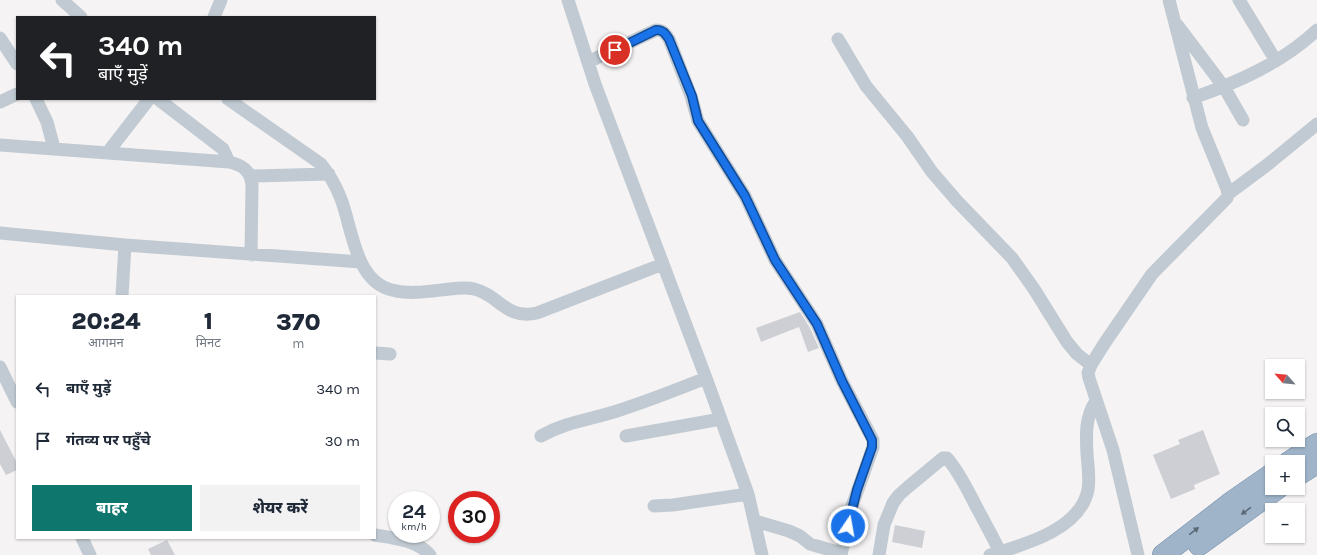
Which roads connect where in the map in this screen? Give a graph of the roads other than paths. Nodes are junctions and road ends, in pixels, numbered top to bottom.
1 (62, 0) edge
2 (220, 0) edge
3 (568, 0) edge
4 (1169, 0) edge
5 (1239, 0) edge
6 (81, 16) edge
7 (214, 16) edge
8 (1174, 22) junction
9 (1317, 30) edge
10 (0, 38) edge
11 (838, 38) dead end
12 (1276, 61) junction
13 (16, 62) edge
14 (588, 62) junction
15 (1224, 87) junction
16 (16, 94) edge
17 (1194, 98) junction
18 (36, 100) edge
19 (148, 100) edge
20 (159, 100) edge
21 (229, 100) edge
22 (0, 102) edge
23 (1243, 120) dead end
24 (1317, 124) edge
25 (0, 145) edge
26 (54, 148) junction
27 (108, 152) junction
28 (229, 162) junction
29 (329, 174) junction
30 (251, 176) junction
31 (1228, 194) junction
32 (0, 233) edge
33 (125, 245) junction
34 (251, 255) junction
35 (361, 262) junction
36 (663, 264) junction
37 (122, 295) edge
38 (376, 353) edge
39 (390, 354) dead end
40 (1091, 365) junction
41 (0, 367) edge
42 (706, 378) junction
43 (16, 400) edge
44 (1096, 401) junction
45 (721, 419) junction
46 (542, 436) dead end
47 (626, 436) dead end
48 (1317, 444) edge
49 (1300, 455) edge
50 (1317, 462) edge
51 (1305, 470) edge
52 (1265, 479) edge
53 (748, 494) junction
54 (1268, 495) edge
55 (654, 506) dead end
56 (756, 522) junction
57 (376, 535) edge
58 (82, 539) edge
59 (995, 553) edge
60 (841, 554) edge
61 (90, 555) edge
62 (430, 555) edge
63 (762, 555) edge
64 (879, 555) edge
65 (1138, 555) edge
66 (1163, 555) edge
67 (1186, 555) edge

1 - 6 street
2 - 7 street
3 - 14 street
4 - 8 street
5 - 12 street
8 - 15 street
8 - 17 street
9 - 12 street
10 - 13 street
11 - 40 street
12 - 15 street
14 - 36 street
14 - 60 street
15 - 17 street
15 - 23 street
16 - 22 street
17 - 31 street
18 - 26 street
19 - 27 street
20 - 28 street
21 - 29 street
24 - 31 street
25 - 26 street
26 - 27 street
27 - 28 street
28 - 30 street
29 - 30 street
29 - 35 street
30 - 34 street
31 - 40 street
32 - 33 street
33 - 34 street
33 - 37 street
34 - 35 street
35 - 36 street
36 - 42 street
38 - 39 street
40 - 44 street
41 - 43 street
42 - 45 street
42 - 46 street
44 - 59 street
44 - 65 street
45 - 47 street
45 - 53 street
48 - 49 highway
50 - 51 highway
66 -> 52 highway
53 - 55 street
53 - 56 street
54 -> 67 highway
56 - 60 street
56 - 63 street
57 - 62 street
58 - 61 street
59 - 64 street

